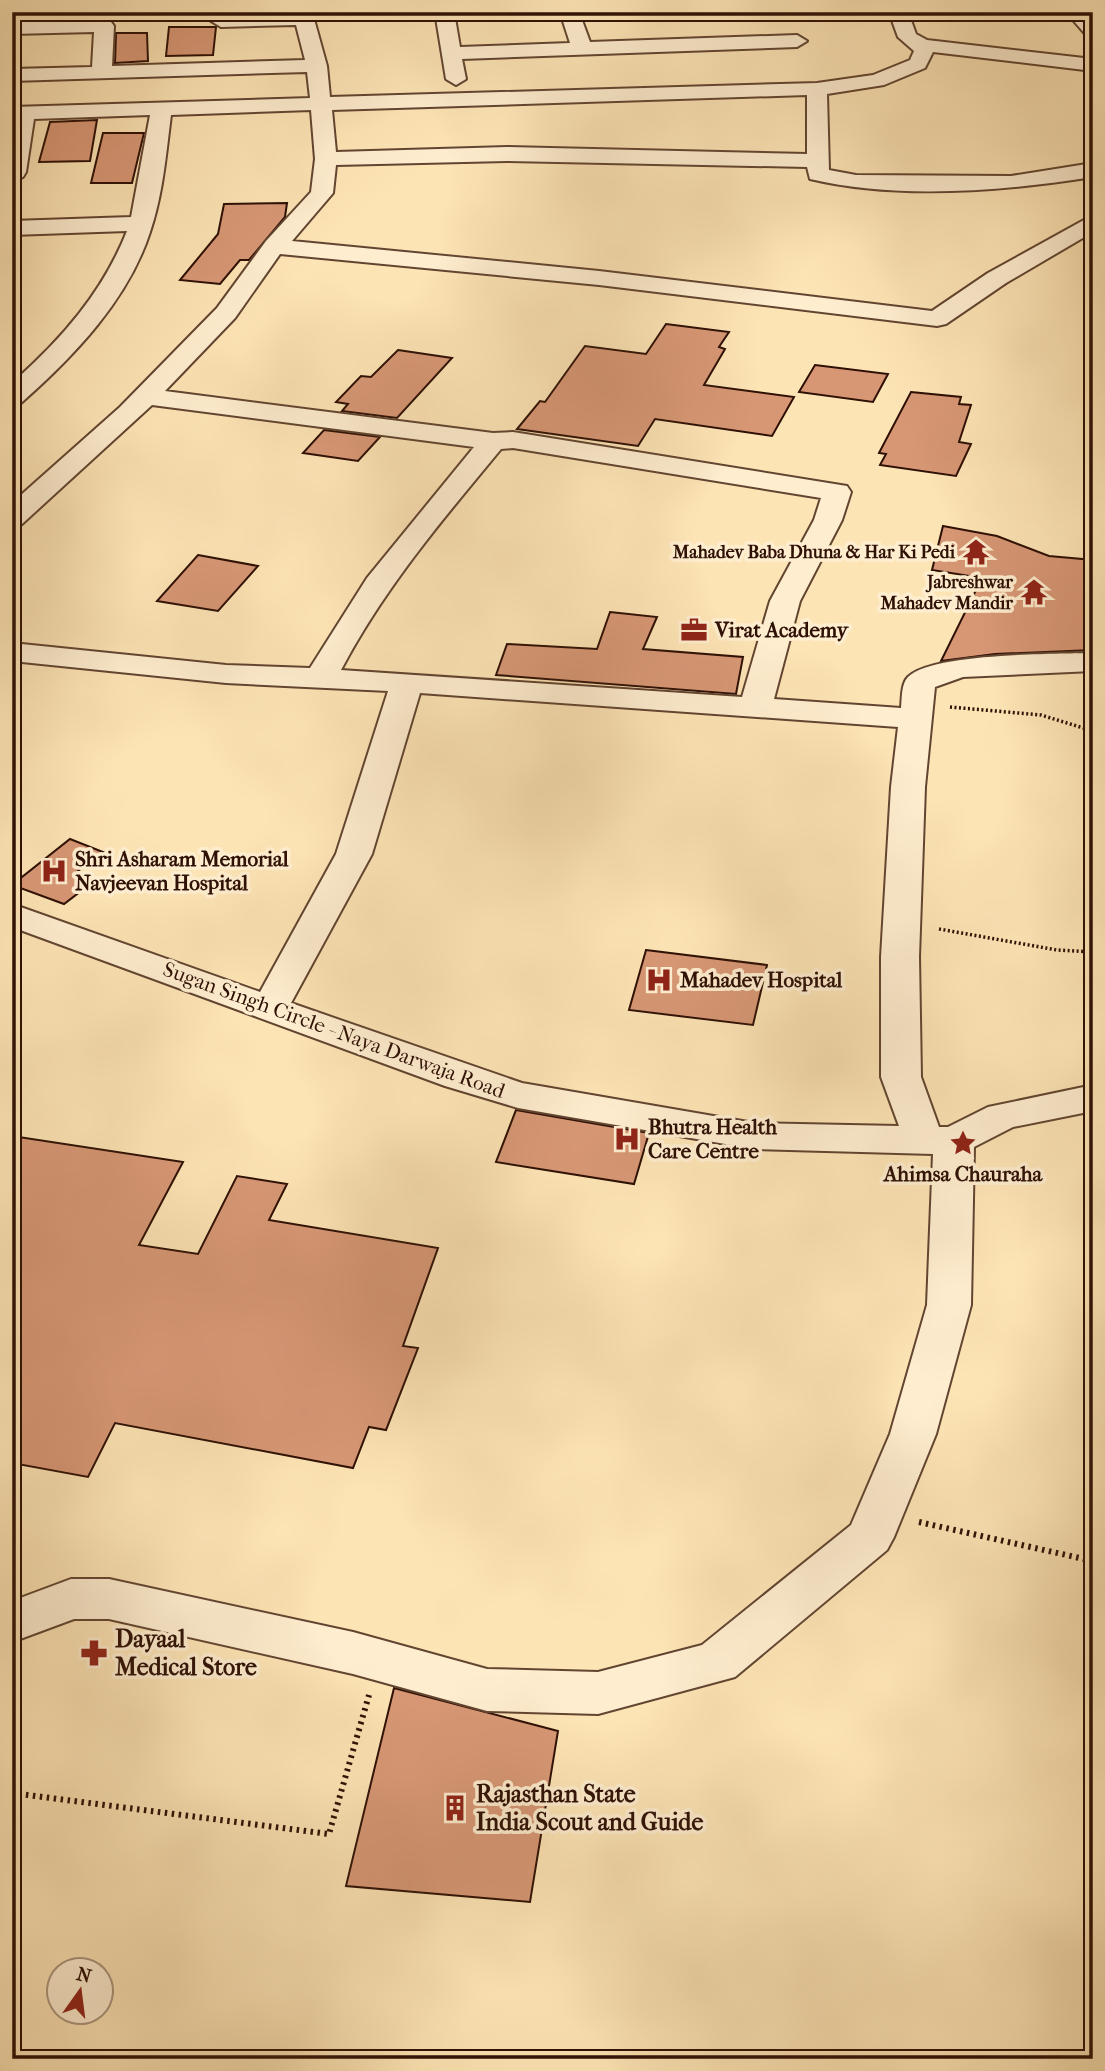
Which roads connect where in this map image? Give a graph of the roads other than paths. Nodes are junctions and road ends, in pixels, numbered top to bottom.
1 (444, 12) edge
2 (898, 12) edge
3 (1075, 12) edge
4 (222, 17) edge
5 (572, 19) edge
6 (785, 19) dead end
7 (600, 25) dead end
8 (12, 28) edge
9 (1093, 31) edge
10 (922, 45) junction
11 (582, 48) junction
12 (450, 53) junction
13 (1093, 65) edge
14 (317, 66) junction
15 (223, 68) junction
16 (102, 72) junction
17 (12, 75) edge
18 (824, 82) junction
19 (575, 95) junction
20 (460, 98) junction
21 (321, 105) junction
22 (161, 109) junction
23 (18, 113) edge
24 (587, 154) junction
25 (326, 159) junction
26 (817, 161) junction
27 (1093, 170) edge
28 (12, 173) edge
29 (1093, 222) edge
30 (141, 224) junction
31 (12, 228) edge
32 (274, 246) junction
33 (146, 396) junction
34 (12, 397) edge
35 (493, 441) junction
36 (12, 518) edge
37 (12, 652) edge
38 (1093, 662) edge
39 (321, 678) junction
40 (406, 682) junction
41 (755, 709) junction
42 (917, 711) junction
43 (12, 915) edge
44 (270, 1007) junction
45 (1093, 1098) edge
46 (939, 1140) junction
47 (12, 1622) edge

1 - 12 street
2 - 10 street
3 - 9 street
4 - 14 street
4 - 15 street
5 - 7 street
5 - 11 street
6 - 11 street
8 - 16 street
10 - 13 street
10 - 18 street
11 - 12 street
12 - 20 street
14 - 15 street
14 - 21 street
15 - 16 street
16 - 17 street
18 - 19 street
18 - 26 street
19 - 20 street
19 - 24 street
20 - 21 street
21 - 22 street
21 - 25 street
22 - 23 street
22 - 30 street
23 - 28 street
24 - 25 street
24 - 26 street
25 - 32 street
26 - 27 street
29 - 32 street
30 - 31 street
30 - 34 street
32 - 33 street
33 - 35 street
33 - 36 street
35 - 39 street
35 - 41 street
37 - 39 street
38 - 42 street
39 - 40 street
40 - 41 street
40 - 44 street
41 - 42 street
42 - 46 street
43 - 44 street, Sugan Singh Circle - Naya Darwaja Road
44 - 46 street, Sugan Singh Circle - Naya Darwaja Road
45 - 46 street
46 - 47 street

